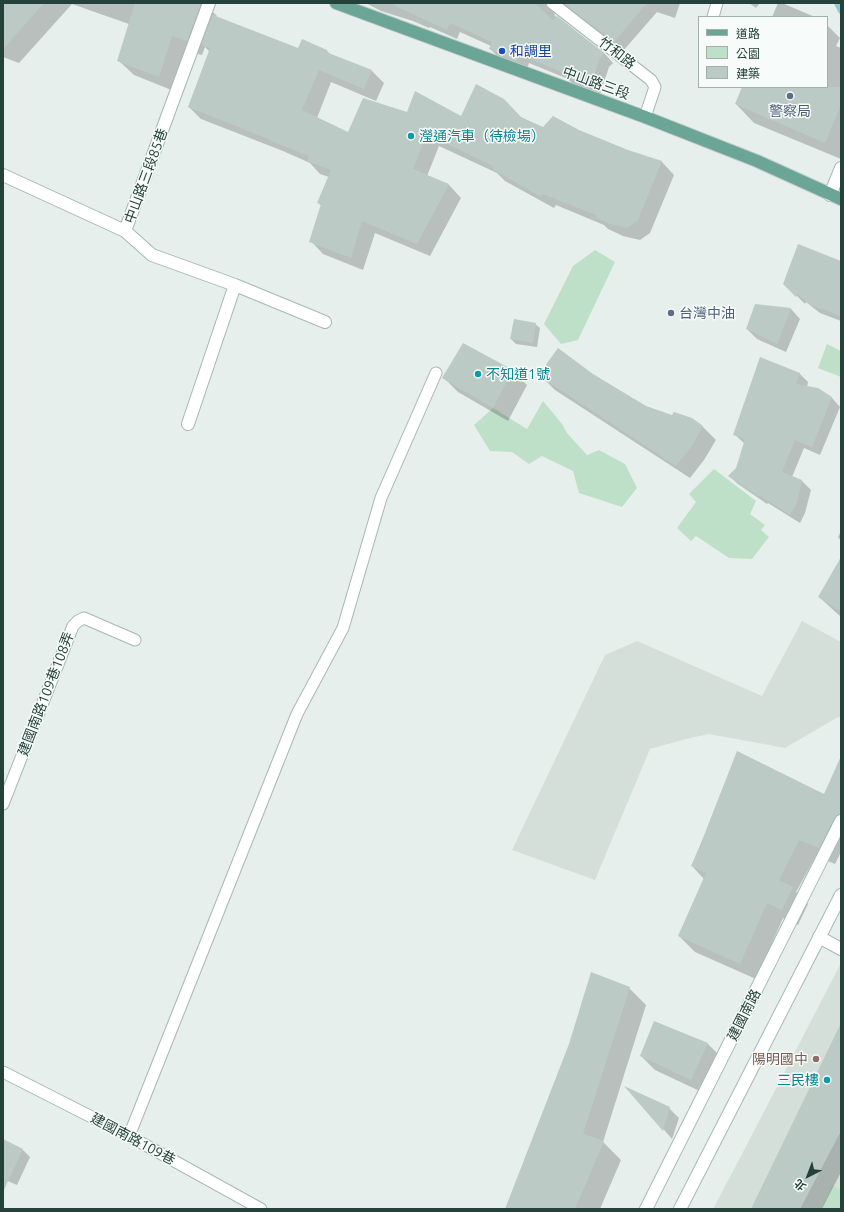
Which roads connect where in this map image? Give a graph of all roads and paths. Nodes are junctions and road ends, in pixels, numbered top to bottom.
1 (209, 3) edge
2 (336, 3) edge
3 (552, 3) edge
4 (717, 3) edge
5 (713, 16) edge
6 (644, 117) junction
7 (841, 168) edge
8 (3, 174) edge
9 (835, 197) edge
10 (126, 231) junction
11 (235, 286) junction
12 (326, 322) dead end
13 (436, 373) dead end
14 (188, 424) dead end
15 (135, 640) dead end
16 (3, 804) edge
17 (841, 821) edge
18 (841, 895) edge
19 (819, 937) junction
20 (841, 949) edge
21 (3, 1072) edge
22 (129, 1136) junction
23 (261, 1209) edge
24 (646, 1209) edge
25 (680, 1209) edge

1 - 10 street, 中山路三段85巷
2 - 6 main road, 中山路三段
3 - 6 lane, 竹和路
4 - 5 lane
6 - 9 main road, 中山路三段
7 - 9 street
8 - 10 street
10 - 11 street, 中山路三段85巷
11 - 12 street, 中山路三段85巷
11 - 14 street
13 - 22 lane
15 - 16 lane, 建國南路109巷108弄
17 - 24 street, 建國南路
18 - 19 street
19 - 20 street
19 - 25 street
21 - 22 lane, 建國南路109巷
22 - 23 lane, 建國南路109巷

